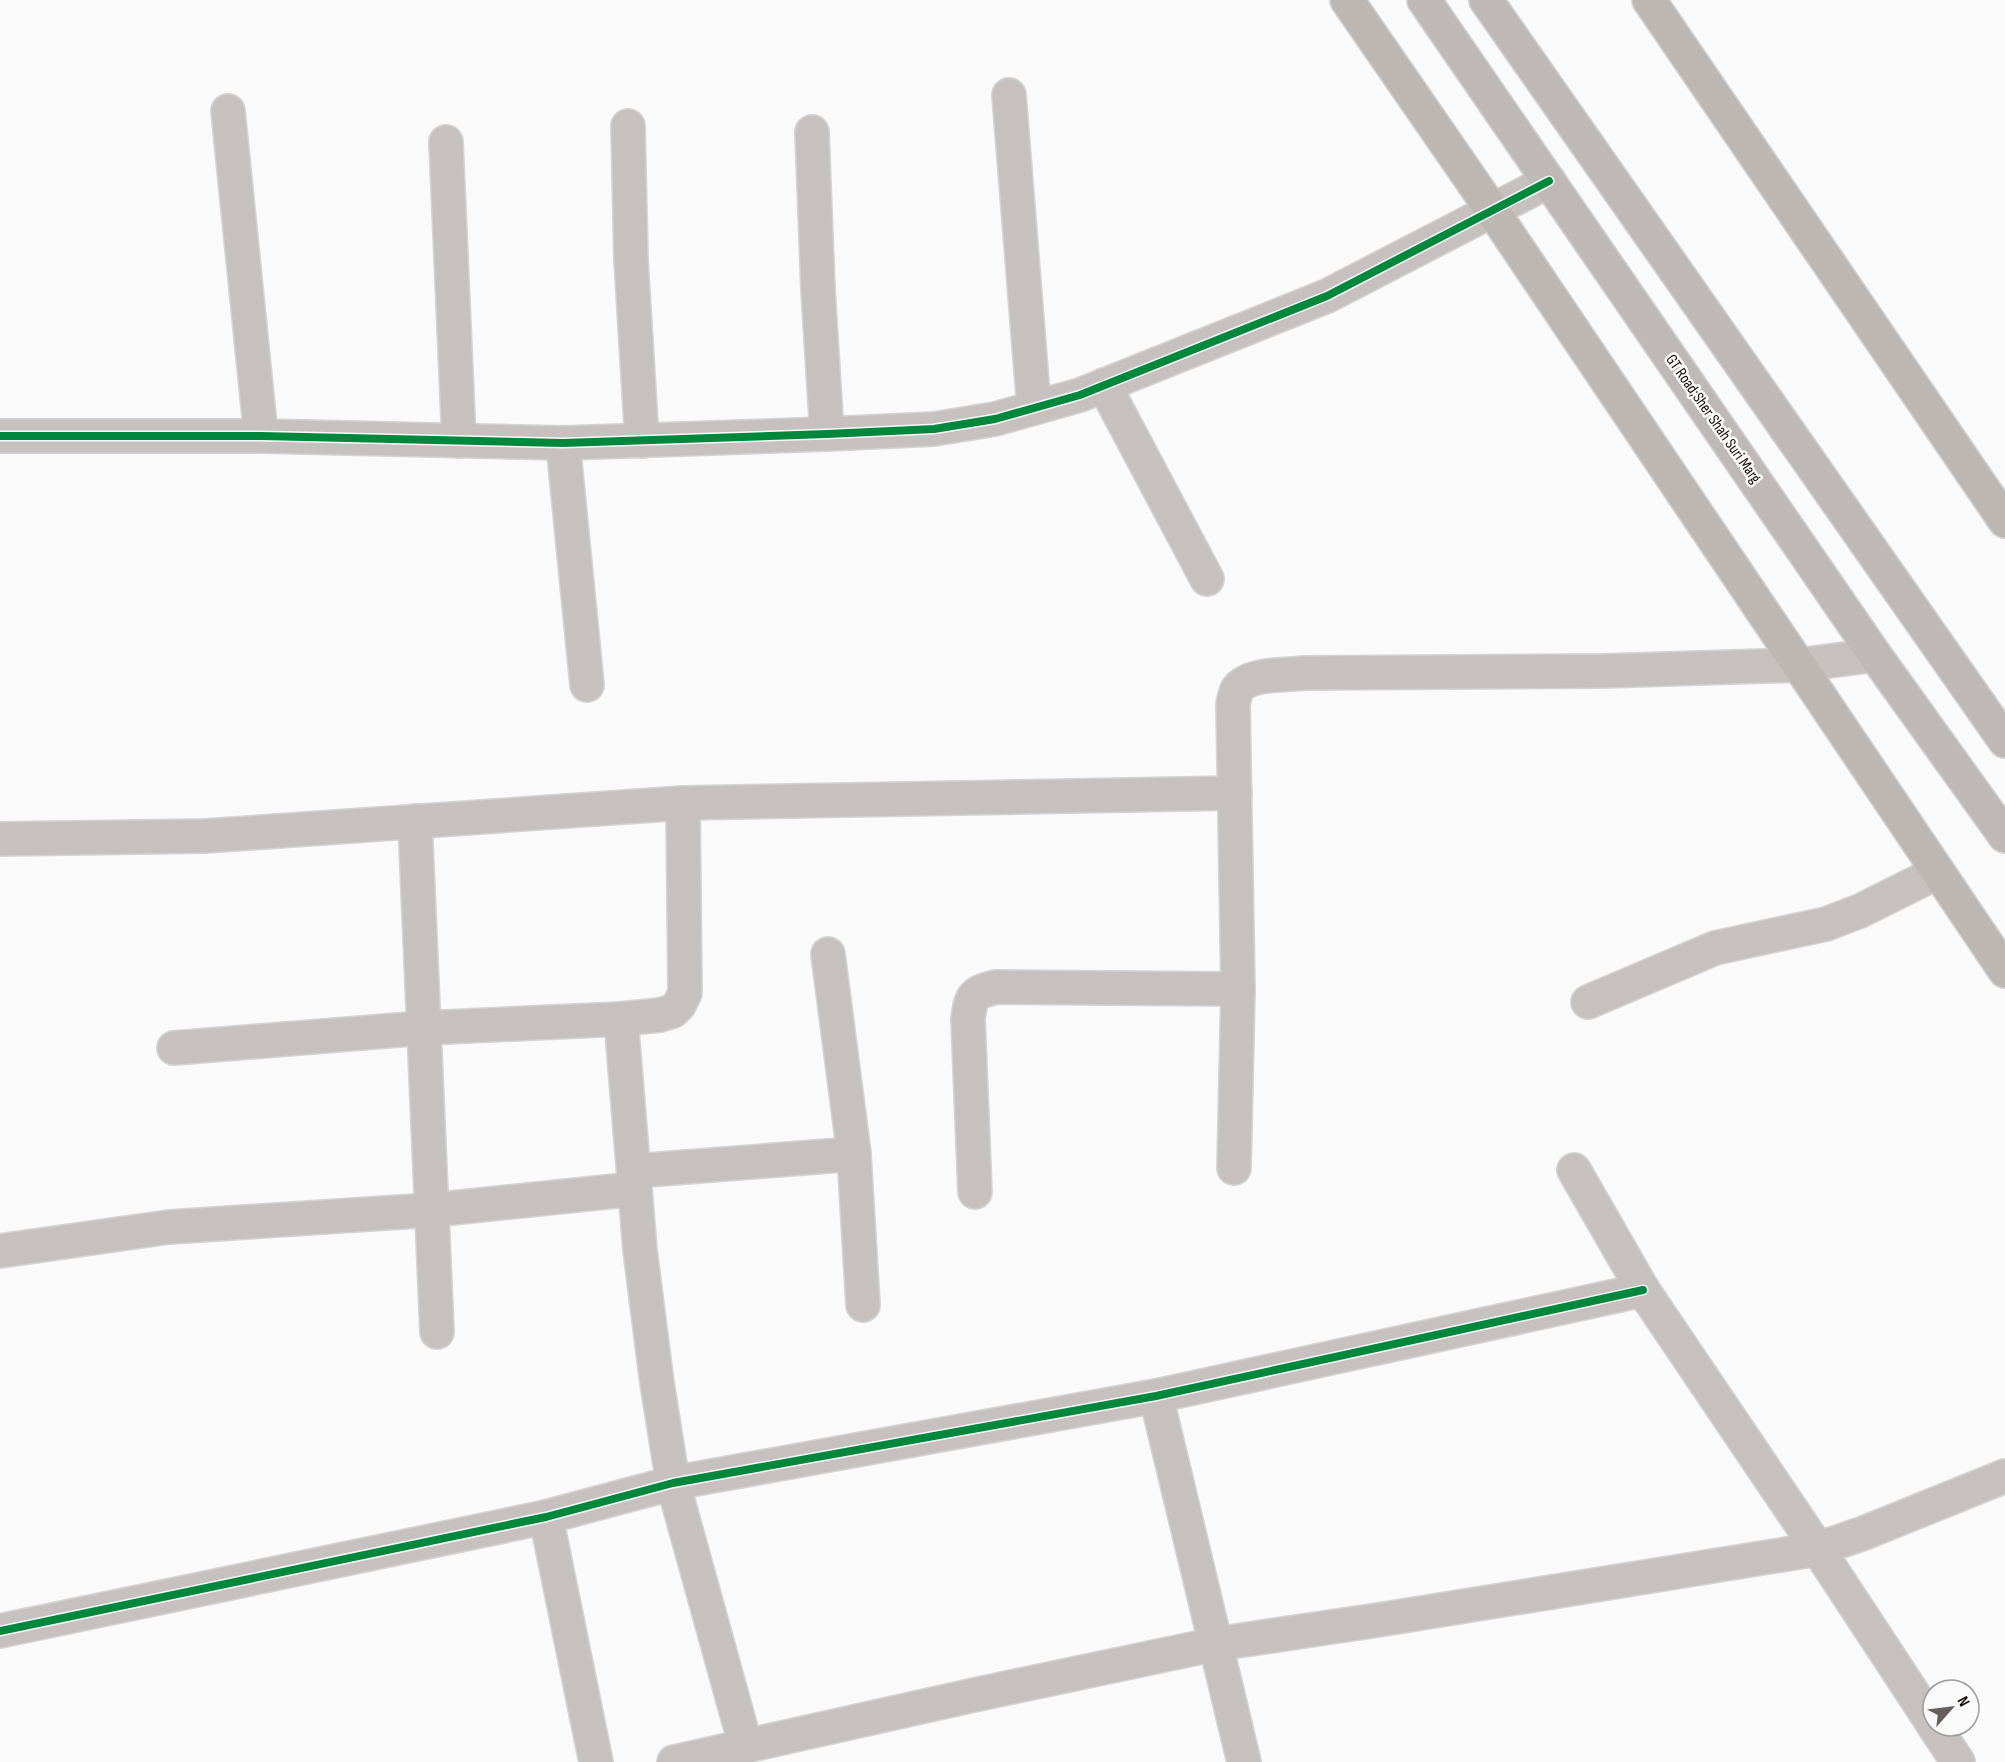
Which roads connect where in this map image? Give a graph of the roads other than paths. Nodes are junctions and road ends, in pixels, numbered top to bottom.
1 (1347, 0) edge
2 (1424, 0) edge
3 (1486, 0) edge
4 (1649, 0) edge
5 (1009, 95) dead end
6 (228, 111) dead end
7 (628, 126) dead end
8 (812, 132) dead end
9 (446, 142) dead end
10 (1549, 181) junction
11 (1492, 210) junction
12 (1104, 385) junction
13 (1034, 408) junction
14 (827, 434) junction
15 (0, 436) edge
16 (261, 436) junction
17 (459, 441) junction
18 (642, 441) junction
19 (563, 443) junction
20 (2005, 521) edge
21 (1207, 579) dead end
22 (1875, 654) junction
23 (1799, 665) junction
24 (587, 685) dead end
25 (2005, 741) edge
26 (1234, 793) junction
27 (683, 803) junction
28 (415, 821) junction
29 (2005, 836) edge
30 (0, 839) edge
31 (1938, 872) junction
32 (828, 954) dead end
33 (2005, 971) edge
34 (1238, 989) junction
35 (1588, 1002) dead end
36 (621, 1019) junction
37 (423, 1028) junction
38 (174, 1048) dead end
39 (854, 1154) junction
40 (1234, 1168) dead end
41 (1574, 1170) dead end
42 (635, 1180) junction
43 (975, 1192) dead end
44 (432, 1210) junction
45 (0, 1251) edge
46 (1644, 1290) junction
47 (863, 1305) dead end
48 (437, 1332) dead end
49 (1156, 1396) junction
50 (2005, 1476) edge
51 (673, 1483) junction
52 (546, 1517) junction
53 (1818, 1549) junction
54 (0, 1631) edge
55 (1215, 1644) junction
56 (1921, 1705) edge
57 (1942, 1738) edge
58 (746, 1747) junction
59 (596, 1762) edge
60 (674, 1762) edge
61 (1244, 1762) edge
62 (1958, 1762) edge

1 - 11 main road
2 - 10 main road, GT Road;Sher Shah Suri Marg
3 - 25 main road
4 - 20 main road
5 - 13 street
6 - 16 street
7 - 18 street
8 - 14 street
9 - 17 street
10 - 11 street
10 - 22 main road, GT Road;Sher Shah Suri Marg
11 - 12 street
11 - 23 main road
12 - 13 street
12 - 21 street
13 - 14 street
14 - 18 street
15 - 16 street
16 - 17 street
17 - 19 street
18 - 19 street
19 - 24 street
22 - 23 street
22 - 29 main road, GT Road;Sher Shah Suri Marg
23 - 26 street
23 - 31 main road
26 - 27 street
26 - 34 street
27 - 28 street
27 - 36 street
28 - 30 street
28 - 37 street
31 - 33 main road
31 - 35 street
32 - 39 street
34 - 40 street
34 - 43 street
36 - 37 street
36 - 42 street
37 - 38 street
37 - 44 street
39 - 42 street
39 - 47 street
41 - 46 street
42 - 44 street
42 - 51 street
44 - 45 street
44 - 48 street
46 - 49 street
46 - 53 street
49 - 51 street
49 - 55 street
50 - 53 street
51 - 52 street
51 - 58 street
52 - 54 street
52 - 59 street
53 - 55 street
53 - 56 street
55 - 58 street
55 - 61 street
57 - 62 street
58 - 60 street

